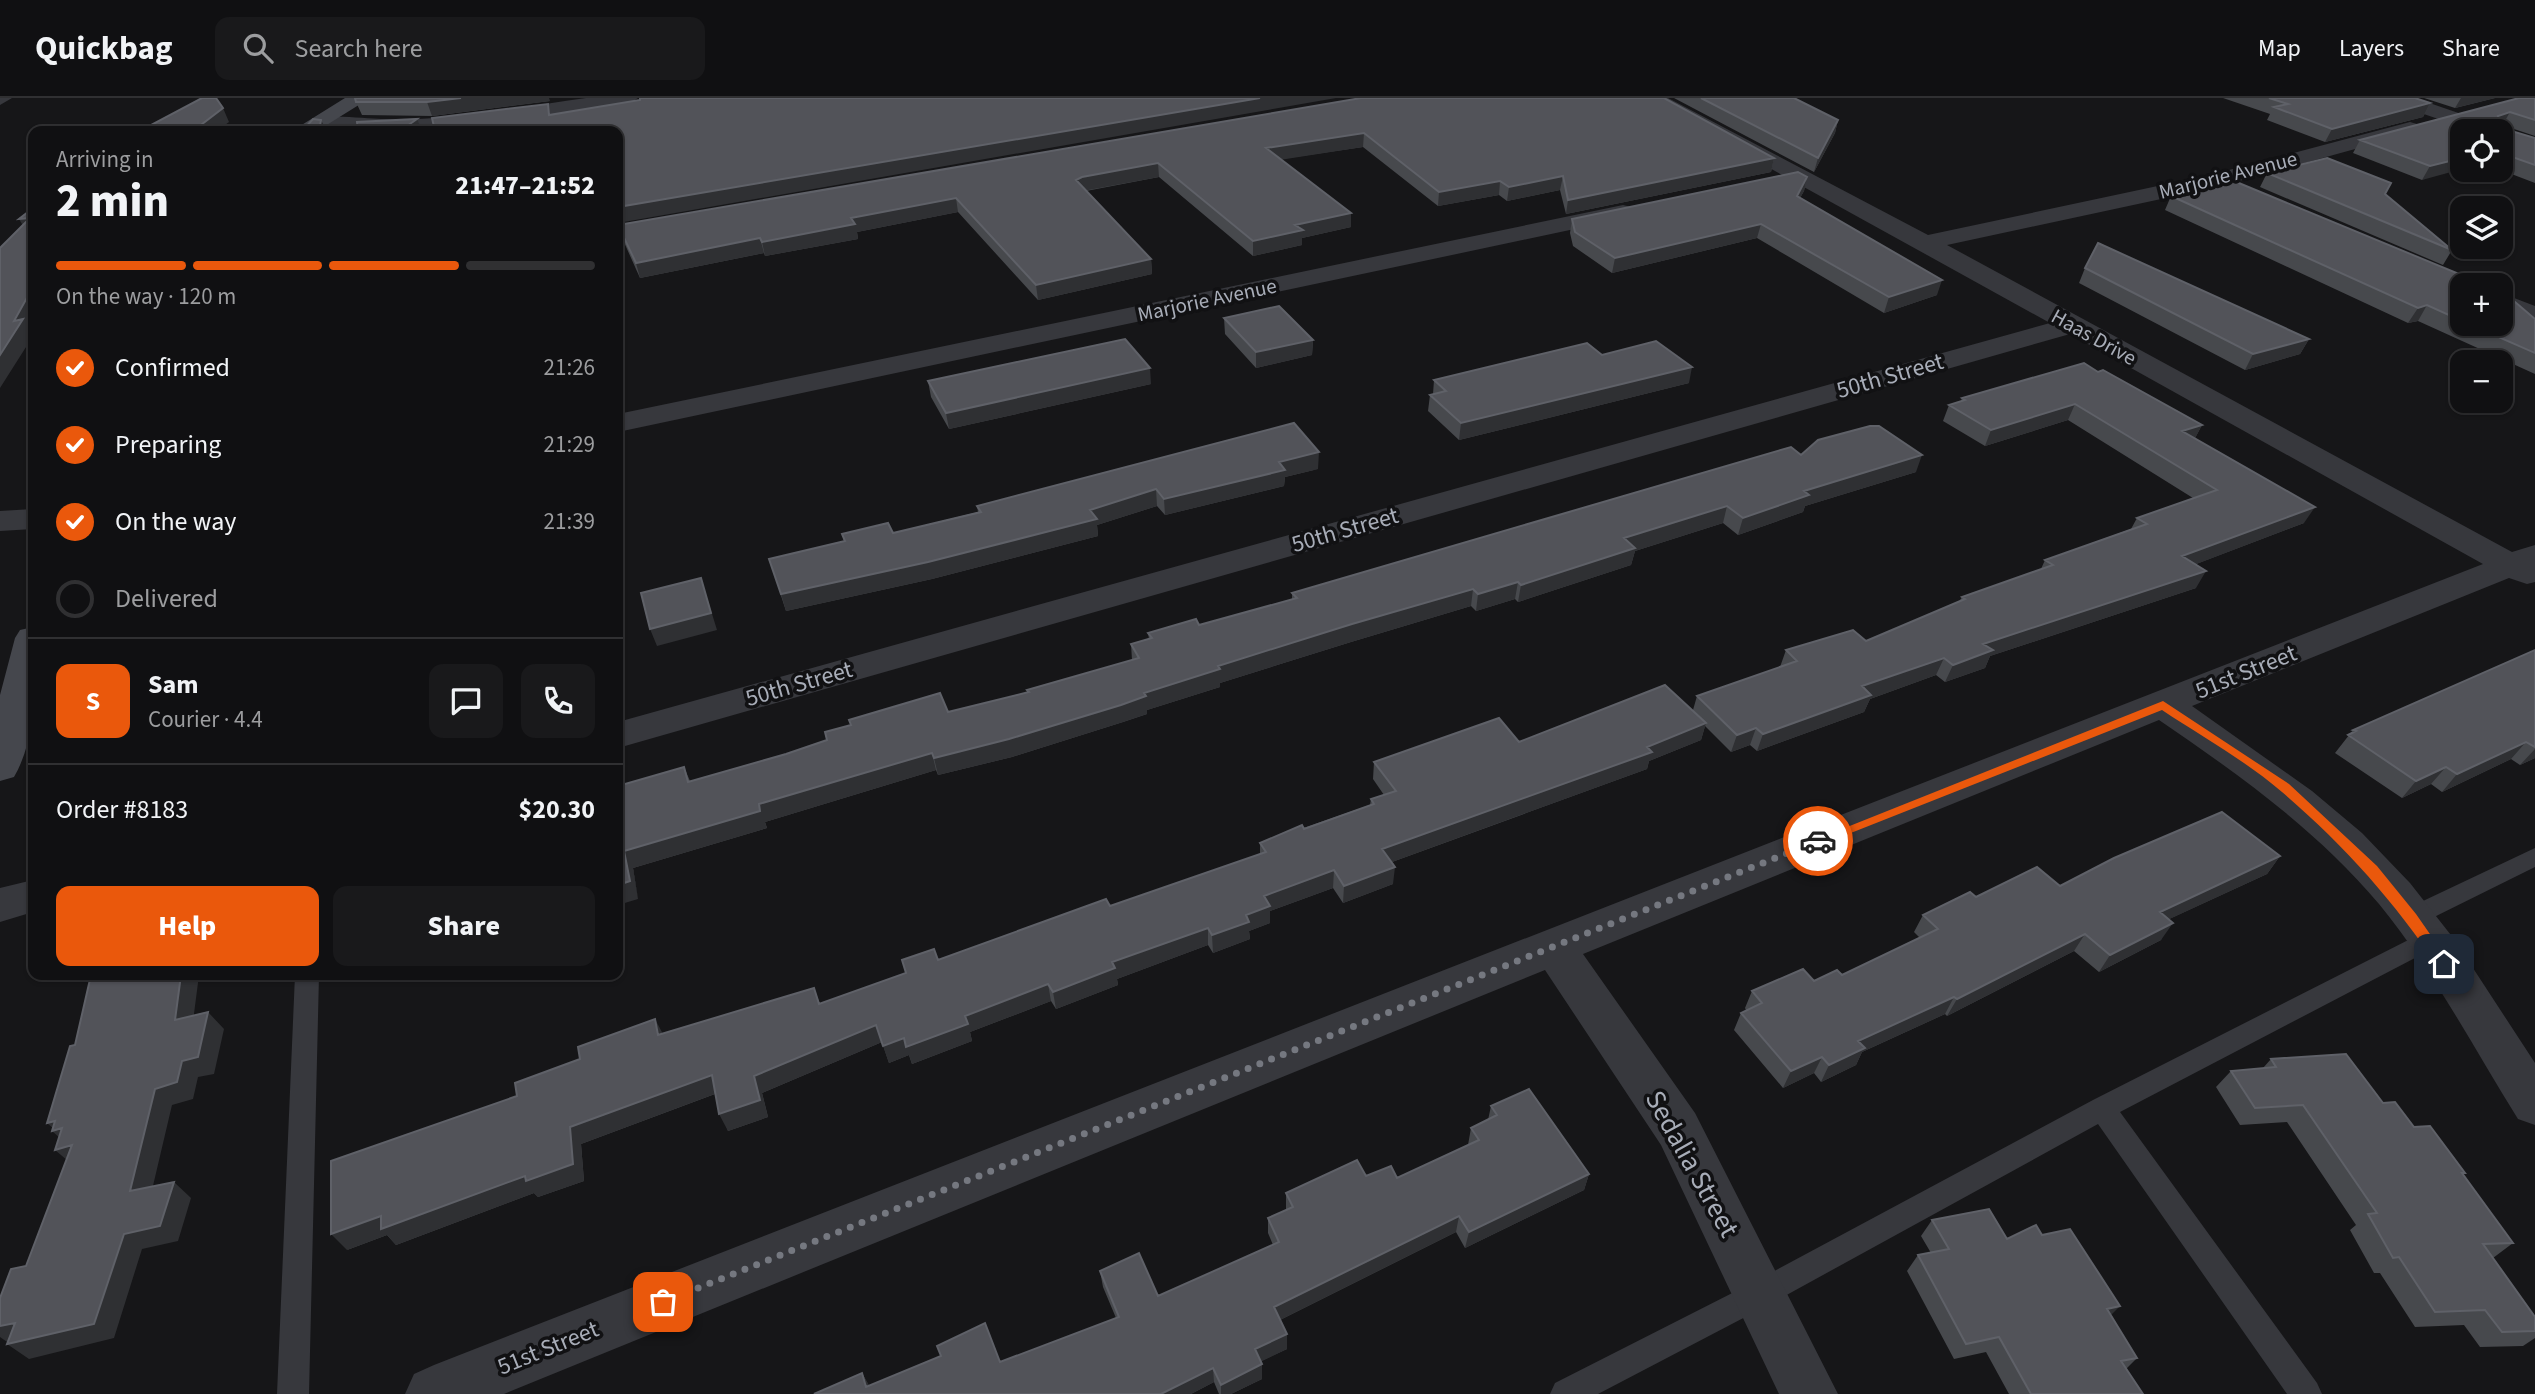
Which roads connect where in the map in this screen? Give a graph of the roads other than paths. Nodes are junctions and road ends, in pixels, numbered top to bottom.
1 (7, 98) edge
2 (360, 98) edge
3 (628, 98) edge
4 (1653, 98) edge
5 (2396, 98) edge
6 (0, 102) edge
7 (2490, 108) edge
8 (2452, 117) junction
9 (2458, 119) edge
10 (312, 126) edge
11 (388, 126) edge
12 (1796, 176) junction
13 (2217, 180) junction
14 (1755, 184) edge
15 (2254, 195) edge
16 (1645, 207) edge
17 (1925, 243) junction
18 (2513, 306) edge
19 (2535, 316) edge
20 (2071, 325) junction
21 (623, 423) edge
22 (28, 519) edge
23 (0, 521) edge
24 (2527, 566) edge
25 (28, 658) edge
26 (2163, 705) junction
27 (623, 734) edge
28 (0, 767) edge
29 (2535, 857) edge
30 (28, 897) edge
31 (0, 905) edge
32 (2420, 929) junction
33 (1553, 946) junction
34 (307, 980) edge
35 (2535, 1104) edge
36 (2102, 1108) junction
37 (1762, 1293) junction
38 (293, 1394) edge
39 (434, 1394) edge
40 (1566, 1394) edge
41 (1810, 1394) edge
42 (2306, 1394) edge

1 - 6 lane
2 - 10 street
3 - 11 street
4 - 12 street, Haas Drive
5 - 8 street
7 - 8 street, Marjorie Avenue
8 - 9 street
8 - 13 street, Marjorie Avenue
12 - 14 street
12 - 17 street, Haas Drive
13 - 15 street
13 - 17 street, Marjorie Avenue
16 - 21 street, Marjorie Avenue
17 - 20 street, Haas Drive
18 - 19 street
20 - 24 street, Haas Drive
20 - 27 street, 50th Street
22 - 23 street
24 - 26 street, 51st Street
25 - 28 street
26 - 32 street
26 - 33 street, 51st Street
29 - 32 lane
30 - 31 street
32 - 35 street
32 - 36 lane
33 - 37 street, Sedalia Street
33 - 39 street, 51st Street
34 - 38 lane
36 - 37 lane
36 - 42 lane
37 - 40 lane
37 - 41 street, Sedalia Street

